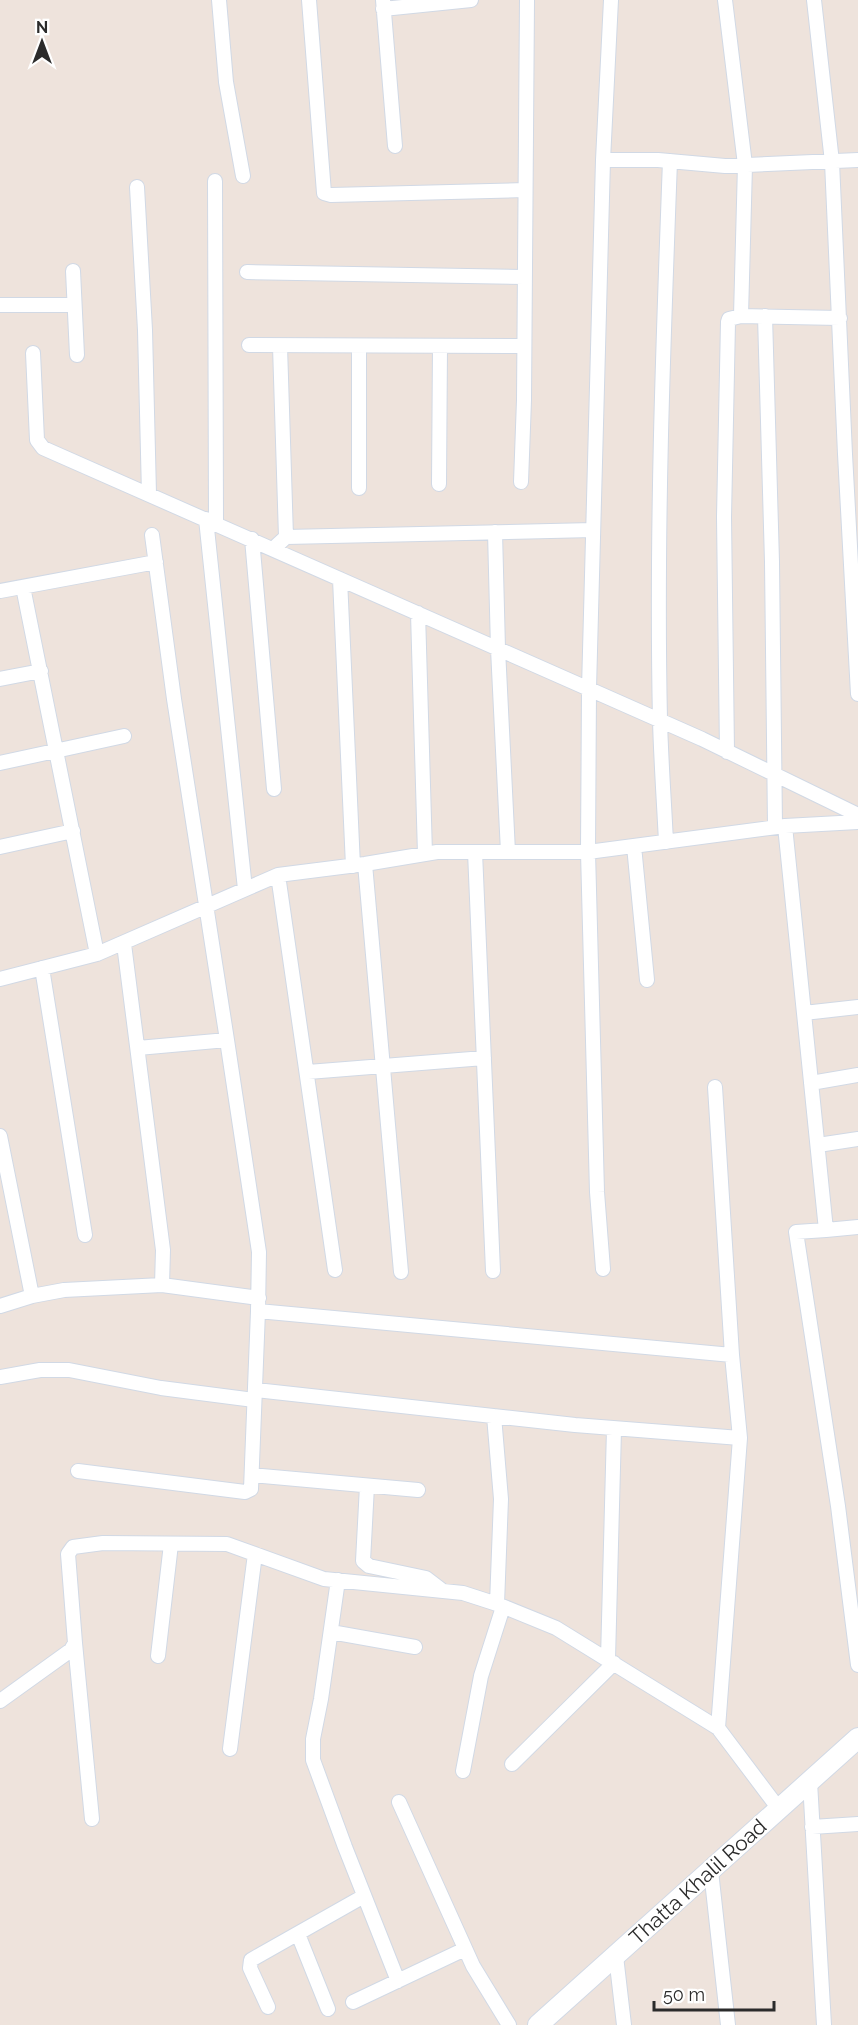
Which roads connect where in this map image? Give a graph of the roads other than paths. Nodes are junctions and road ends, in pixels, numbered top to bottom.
1 (219, 0) edge
2 (309, 0) edge
3 (471, 0) edge
4 (527, 0) edge
5 (611, 0) edge
6 (725, 0) edge
7 (814, 0) edge
8 (383, 4) edge
9 (395, 146) dead end
10 (603, 160) junction
11 (858, 160) edge
12 (670, 161) junction
13 (832, 162) junction
14 (746, 165) junction
15 (243, 176) dead end
16 (215, 181) dead end
17 (137, 188) dead end
18 (525, 190) junction
19 (73, 271) dead end
20 (247, 272) dead end
21 (525, 277) junction
22 (0, 305) edge
23 (74, 305) junction
24 (741, 316) junction
25 (765, 316) junction
26 (840, 318) junction
27 (249, 345) dead end
28 (280, 346) junction
29 (358, 346) junction
30 (440, 346) junction
31 (524, 346) junction
32 (33, 353) dead end
33 (77, 355) dead end
34 (851, 454) edge
35 (521, 482) dead end
36 (439, 484) dead end
37 (358, 488) dead end
38 (149, 494) junction
39 (211, 521) junction
40 (593, 530) junction
41 (495, 532) junction
42 (152, 535) dead end
43 (286, 537) junction
44 (252, 539) junction
45 (273, 549) junction
46 (156, 562) junction
47 (340, 579) junction
48 (23, 587) junction
49 (0, 591) edge
50 (418, 613) junction
51 (498, 649) junction
52 (41, 671) junction
53 (0, 678) edge
54 (589, 688) junction
55 (858, 694) edge
56 (660, 721) junction
57 (124, 736) dead end
58 (57, 752) junction
59 (727, 752) junction
60 (0, 763) edge
61 (775, 775) junction
62 (274, 789) dead end
63 (858, 815) edge
64 (858, 822) edge
65 (780, 827) junction
66 (73, 831) junction
67 (666, 842) junction
68 (634, 846) junction
69 (0, 847) edge
70 (475, 852) junction
71 (508, 852) junction
72 (588, 852) junction
73 (425, 854) junction
74 (359, 865) junction
75 (279, 875) junction
76 (245, 889) junction
77 (207, 904) junction
78 (124, 944) junction
79 (97, 954) junction
80 (42, 968) junction
81 (0, 979) edge
82 (647, 980) dead end
83 (858, 1007) edge
84 (804, 1013) junction
85 (227, 1040) junction
86 (138, 1048) junction
87 (484, 1058) junction
88 (383, 1067) junction
89 (308, 1072) junction
90 (858, 1076) edge
91 (811, 1083) junction
92 (716, 1087) dead end
93 (0, 1136) edge
94 (858, 1139) edge
95 (818, 1145) junction
96 (858, 1227) edge
97 (826, 1230) junction
98 (85, 1235) dead end
99 (603, 1269) dead end
100 (335, 1270) dead end
101 (494, 1271) dead end
102 (401, 1272) dead end
103 (162, 1285) junction
104 (32, 1296) junction
105 (258, 1304) junction
106 (0, 1306) edge
107 (732, 1356) junction
108 (0, 1377) edge
109 (255, 1395) junction
110 (494, 1416) junction
111 (614, 1428) junction
112 (740, 1438) junction
113 (78, 1471) dead end
114 (252, 1475) junction
115 (368, 1486) junction
116 (418, 1490) dead end
117 (171, 1544) junction
118 (255, 1554) junction
119 (338, 1580) junction
120 (444, 1592) junction
121 (500, 1606) junction
122 (331, 1632) junction
123 (75, 1642) junction
124 (415, 1647) dead end
125 (158, 1656) dead end
126 (611, 1661) junction
127 (858, 1665) edge
128 (0, 1701) edge
129 (718, 1728) junction
130 (858, 1738) edge
131 (230, 1749) dead end
132 (512, 1764) dead end
133 (463, 1771) dead end
134 (810, 1782) junction
135 (399, 1802) dead end
136 (779, 1809) junction
137 (92, 1819) dead end
138 (858, 1824) edge
139 (812, 1827) junction
140 (711, 1871) junction
141 (364, 1896) junction
142 (298, 1934) junction
143 (465, 1949) junction
144 (616, 1956) junction
145 (398, 1981) junction
146 (353, 2002) dead end
147 (268, 2007) dead end
148 (328, 2009) dead end
149 (509, 2025) edge
150 (538, 2025) edge
151 (624, 2025) edge
152 (728, 2025) edge
153 (824, 2025) edge

1 - 15 street
2 - 18 street
3 - 8 street
4 - 18 street
5 - 10 street
6 - 14 street
7 - 13 street
8 - 9 street
10 - 12 street
10 - 40 street
11 - 13 street
12 - 14 street
12 - 56 street
13 - 14 street
13 - 26 street
14 - 24 street
16 - 39 street
17 - 38 street
18 - 21 street
19 - 23 street
20 - 21 street
21 - 31 street
22 - 23 street
23 - 33 street
24 - 25 street
24 - 59 street
25 - 26 street
25 - 61 street
26 - 34 street
27 - 28 street
28 - 29 street
28 - 43 street
29 - 30 street
29 - 37 street
30 - 31 street
30 - 36 street
31 - 35 street
32 - 38 street
34 - 55 street
38 - 39 street
39 - 44 street
39 - 76 street
40 - 41 street
40 - 54 street
41 - 43 street
41 - 51 street
42 - 46 street
43 - 45 street
44 - 45 street
44 - 62 street
45 - 47 street
46 - 48 street
46 - 77 street
47 - 50 street
47 - 74 street
48 - 49 street
48 - 52 street
50 - 51 street
50 - 73 street
51 - 54 street
51 - 71 street
52 - 53 street
52 - 58 street
54 - 56 street
54 - 72 street
56 - 59 street
56 - 67 street
57 - 58 street
58 - 60 street
58 - 66 street
59 - 61 street
61 - 63 street
61 - 65 street
64 - 65 street
65 - 67 street
65 - 84 street
66 - 69 street
66 - 79 street
67 - 68 street
68 - 72 street
68 - 82 street
70 - 71 street
70 - 73 street
70 - 87 street
71 - 72 street
72 - 99 street
73 - 74 street
74 - 75 street
74 - 88 street
75 - 76 street
75 - 89 street
76 - 77 street
77 - 78 street
77 - 85 street
78 - 79 street
78 - 86 street
79 - 80 street
80 - 81 street
80 - 98 street
83 - 84 street
84 - 91 street
85 - 86 street
85 - 105 street
86 - 103 street
87 - 88 street
87 - 101 street
88 - 89 street
88 - 102 street
89 - 100 street
90 - 91 street
91 - 95 street
92 - 107 street
93 - 104 street
94 - 95 street
95 - 97 street
96 - 97 street
97 - 127 street
103 - 104 street
103 - 105 street
104 - 106 street
105 - 107 street
105 - 109 street
107 - 112 street
108 - 109 street
109 - 110 street
109 - 114 street
110 - 111 street
110 - 121 street
111 - 112 street
111 - 126 street
112 - 129 street
113 - 114 street
114 - 115 street
115 - 116 street
115 - 120 street
117 - 118 street
117 - 123 street
117 - 125 street
118 - 119 street
118 - 131 street
119 - 120 street
119 - 122 street
120 - 121 street
121 - 126 street
121 - 133 street
122 - 124 street
122 - 141 street
123 - 128 street
123 - 137 street
126 - 129 street
126 - 132 street
129 - 136 street
130 - 134 street, Thatta Khalil Road
134 - 136 street, Thatta Khalil Road
134 - 139 street
135 - 143 street
136 - 140 street, Thatta Khalil Road
138 - 139 street
139 - 153 street
140 - 144 street, Thatta Khalil Road
140 - 152 street
141 - 142 street
141 - 145 street
142 - 147 street
142 - 148 street
143 - 145 street
143 - 149 street
144 - 150 street, Thatta Khalil Road
144 - 151 street
145 - 146 street

